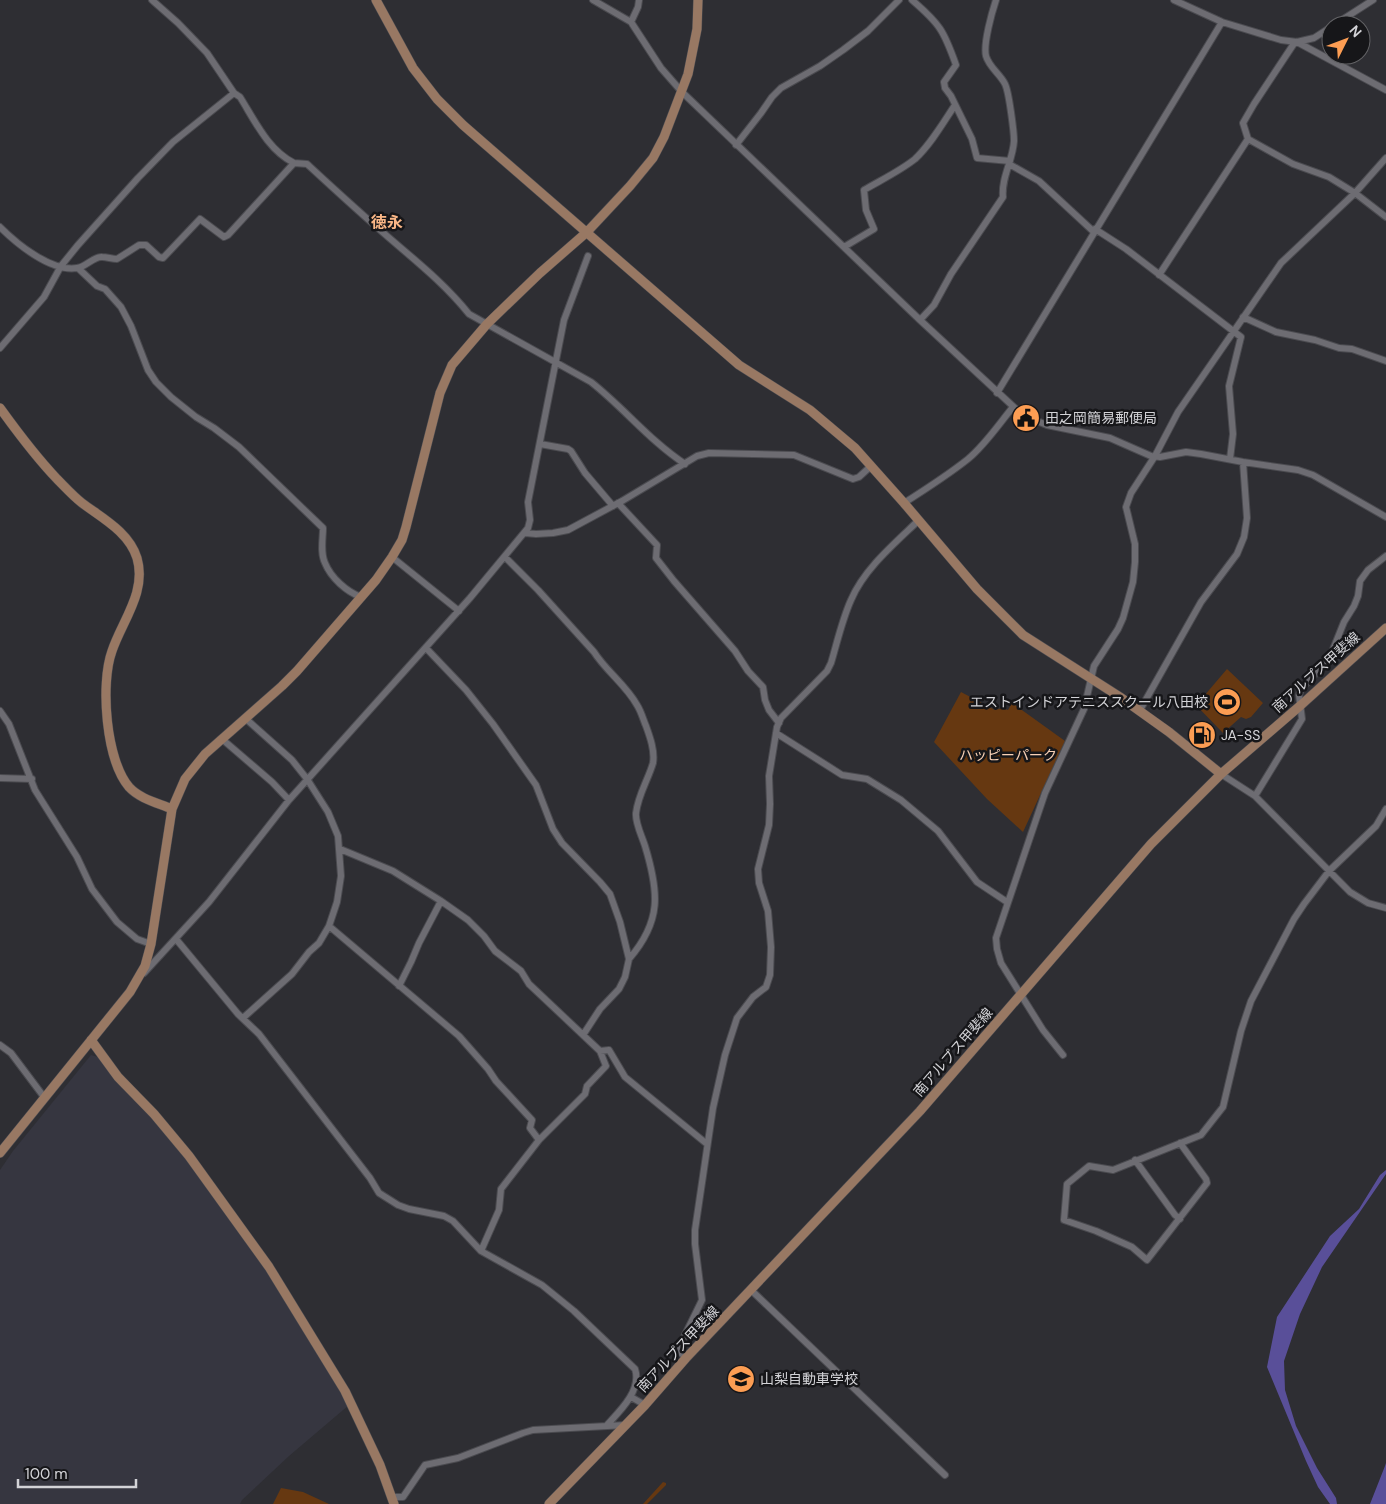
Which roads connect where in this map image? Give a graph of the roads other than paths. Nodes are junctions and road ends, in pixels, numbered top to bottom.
1 (152, 0) edge
2 (376, 0) edge
3 (593, 0) edge
4 (639, 0) edge
5 (698, 0) edge
6 (899, 0) edge
7 (912, 0) edge
8 (996, 0) edge
9 (1174, 0) edge
10 (1373, 0) edge
11 (1349, 15) edge
12 (631, 22) junction
13 (1222, 22) junction
14 (1321, 33) edge
15 (1296, 42) junction
16 (1386, 90) edge
17 (234, 92) junction
18 (682, 92) junction
19 (955, 105) junction
20 (1248, 139) junction
21 (736, 145) junction
22 (1386, 158) edge
23 (1010, 162) junction
24 (294, 163) junction
25 (1355, 193) junction
26 (1386, 217) edge
27 (0, 227) edge
28 (1094, 231) junction
29 (587, 232) junction
30 (844, 247) junction
31 (588, 256) dead end
32 (61, 266) junction
33 (78, 268) junction
34 (1158, 275) junction
35 (1243, 317) junction
36 (920, 320) junction
37 (487, 324) junction
38 (1234, 331) junction
39 (0, 348) edge
40 (1386, 361) edge
41 (555, 363) junction
42 (997, 392) junction
43 (1013, 406) junction
44 (0, 408) edge
45 (540, 444) junction
46 (1155, 456) junction
47 (1230, 460) junction
48 (1243, 462) junction
49 (685, 464) junction
50 (871, 466) junction
51 (904, 503) junction
52 (616, 505) junction
53 (1386, 517) edge
54 (919, 520) junction
55 (525, 533) junction
56 (1386, 556) edge
57 (392, 557) junction
58 (505, 557) junction
59 (361, 598) junction
60 (458, 611) junction
61 (1386, 628) edge
62 (426, 648) junction
63 (1091, 679) junction
64 (1301, 705) junction
65 (1140, 710) junction
66 (0, 711) edge
67 (245, 718) junction
68 (779, 724) junction
69 (776, 733) junction
70 (222, 739) junction
71 (1221, 774) junction
72 (0, 778) edge
73 (32, 779) junction
74 (307, 779) junction
75 (1254, 796) junction
76 (289, 800) junction
77 (172, 809) junction
78 (1386, 810) edge
79 (340, 849) junction
80 (1329, 871) junction
81 (441, 901) junction
82 (1007, 902) junction
83 (1386, 908) edge
84 (329, 926) junction
85 (176, 938) junction
86 (151, 944) junction
87 (629, 959) junction
88 (139, 977) junction
89 (399, 986) junction
90 (1021, 994) junction
91 (243, 1018) junction
92 (583, 1035) junction
93 (91, 1040) junction
94 (0, 1045) edge
95 (600, 1051) junction
96 (1063, 1055) dead end
97 (44, 1097) junction
98 (539, 1140) junction
99 (1180, 1143) junction
100 (707, 1144) junction
101 (0, 1153) edge
102 (1135, 1160) junction
103 (1180, 1219) junction
104 (481, 1251) junction
105 (751, 1290) junction
106 (686, 1358) junction
107 (631, 1397) junction
108 (645, 1405) junction
109 (608, 1425) junction
110 (626, 1425) junction
111 (945, 1475) dead end
112 (393, 1501) edge
113 (549, 1504) edge

1 - 17 street
2 - 29 street
3 - 12 street
4 - 12 street
5 - 18 street
6 - 21 street
7 - 19 street
8 - 23 street
9 - 13 street
10 - 11 street
12 - 18 street
13 - 15 street
13 - 28 street
14 - 15 street
15 - 16 street
15 - 20 street
17 - 24 street
17 - 32 street
18 - 21 street
18 - 29 street
19 - 23 street
19 - 30 street
20 - 25 street
20 - 34 street
21 - 30 street
22 - 25 street
23 - 28 street
23 - 36 street
24 - 33 street
24 - 37 street
25 - 26 street
25 - 35 street
27 - 32 street
28 - 34 street
28 - 42 street
29 - 37 street
29 - 50 street
30 - 36 street
31 - 41 street
32 - 33 street
32 - 39 street
33 - 59 street
34 - 38 street
35 - 38 street
35 - 40 street
36 - 42 street
37 - 41 street
37 - 57 street
38 - 46 street
38 - 47 street
41 - 45 street
41 - 49 street
42 - 43 street
43 - 46 street
43 - 51 street
44 - 77 street
45 - 52 street
45 - 55 street
46 - 47 street
46 - 63 street
47 - 48 street
48 - 53 street
48 - 65 street
49 - 50 street
49 - 52 street
50 - 51 street
51 - 54 street
52 - 55 street
52 - 68 street
54 - 63 street
54 - 68 street
55 - 58 street
56 - 64 street
57 - 59 street
57 - 60 street
58 - 60 street
58 - 87 street
59 - 67 street
60 - 62 street
61 - 64 street, 南アルプス甲斐線
62 - 74 street
62 - 87 street
63 - 65 street
63 - 82 street
64 - 71 street, 南アルプス甲斐線
64 - 75 street
65 - 71 street
66 - 73 street
67 - 70 street
67 - 74 street
68 - 69 street
69 - 82 street
69 - 100 street
70 - 76 street
70 - 77 street
71 - 75 street
71 - 90 street, 南アルプス甲斐線
72 - 73 street
73 - 86 street
74 - 76 street
74 - 79 street
75 - 80 street
76 - 85 street
77 - 86 street
78 - 80 street
79 - 81 street
79 - 84 street
80 - 83 street
80 - 99 street
81 - 89 street
81 - 92 street
82 - 90 street
84 - 89 street
84 - 91 street
85 - 88 street
85 - 91 street
86 - 88 street
87 - 92 street
88 - 93 street
89 - 98 street
90 - 96 street
90 - 105 street, 南アルプス甲斐線
91 - 104 street
92 - 95 street
93 - 97 street
93 - 112 street
94 - 97 street
95 - 98 street
95 - 100 street
97 - 101 street
98 - 104 street
99 - 102 street
99 - 103 street
100 - 106 street
102 - 103 street
102 - 103 street
104 - 107 street
105 - 106 street, 南アルプス甲斐線
105 - 111 street
106 - 108 street, 南アルプス甲斐線
107 - 108 street
107 - 109 street
108 - 110 street, 南アルプス甲斐線
109 - 110 street
109 - 112 street
110 - 113 street, 南アルプス甲斐線

